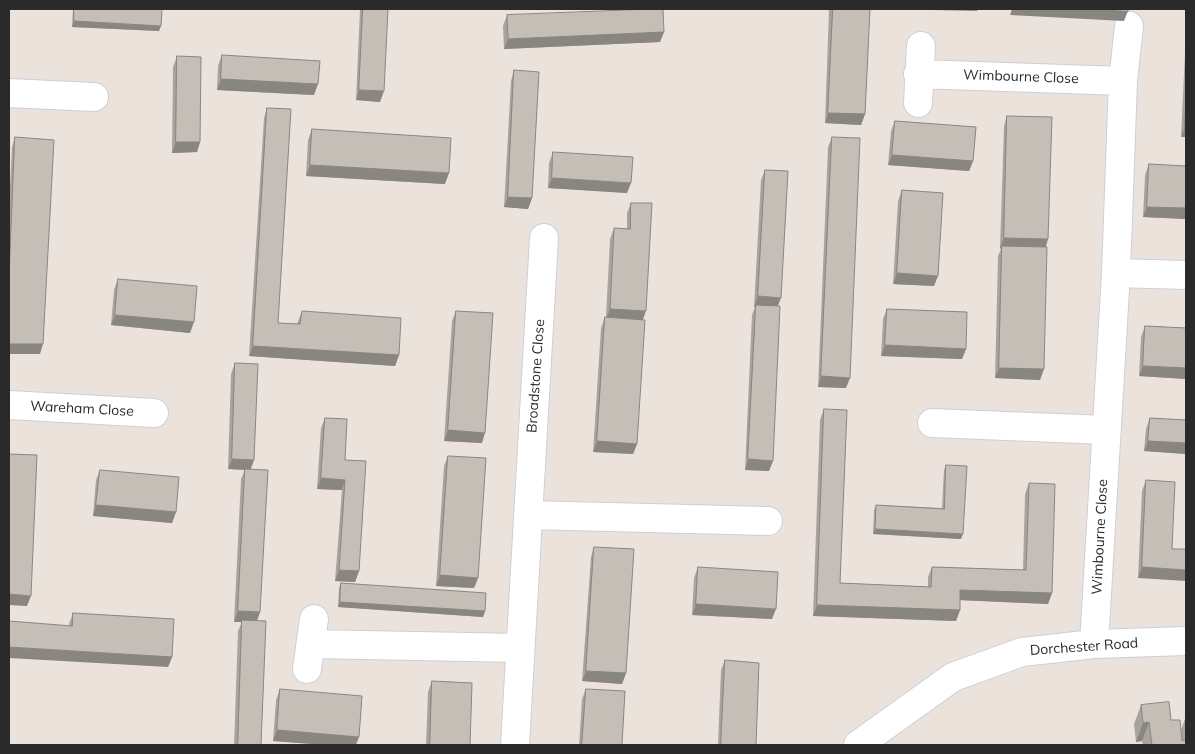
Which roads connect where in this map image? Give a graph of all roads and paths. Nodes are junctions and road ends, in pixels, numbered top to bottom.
1 (1129, 26) dead end
2 (921, 46) dead end
3 (918, 74) junction
4 (1123, 81) junction
5 (9, 93) edge
6 (94, 97) dead end
7 (918, 103) dead end
8 (544, 238) dead end
9 (1116, 273) junction
10 (1186, 275) edge
11 (9, 405) edge
12 (154, 413) dead end
13 (932, 423) dead end
14 (1106, 430) junction
15 (528, 515) junction
16 (768, 521) dead end
17 (1186, 641) edge
18 (311, 644) dead end
19 (1094, 644) junction
20 (520, 648) junction
21 (515, 745) edge
22 (858, 745) edge

1 - 4 street, Wimbourne Close
2 - 3 street
3 - 4 street, Wimbourne Close
3 - 7 street
4 - 9 street, Wimbourne Close
5 - 6 street
8 - 15 street, Broadstone Close
9 - 10 street
9 - 14 street, Wimbourne Close
11 - 12 street, Wareham Close
13 - 14 street
14 - 19 street, Wimbourne Close
15 - 16 street
15 - 20 street, Broadstone Close
17 - 19 street, Dorchester Road
18 - 20 street
19 - 22 street, Dorchester Road
20 - 21 street, Broadstone Close

